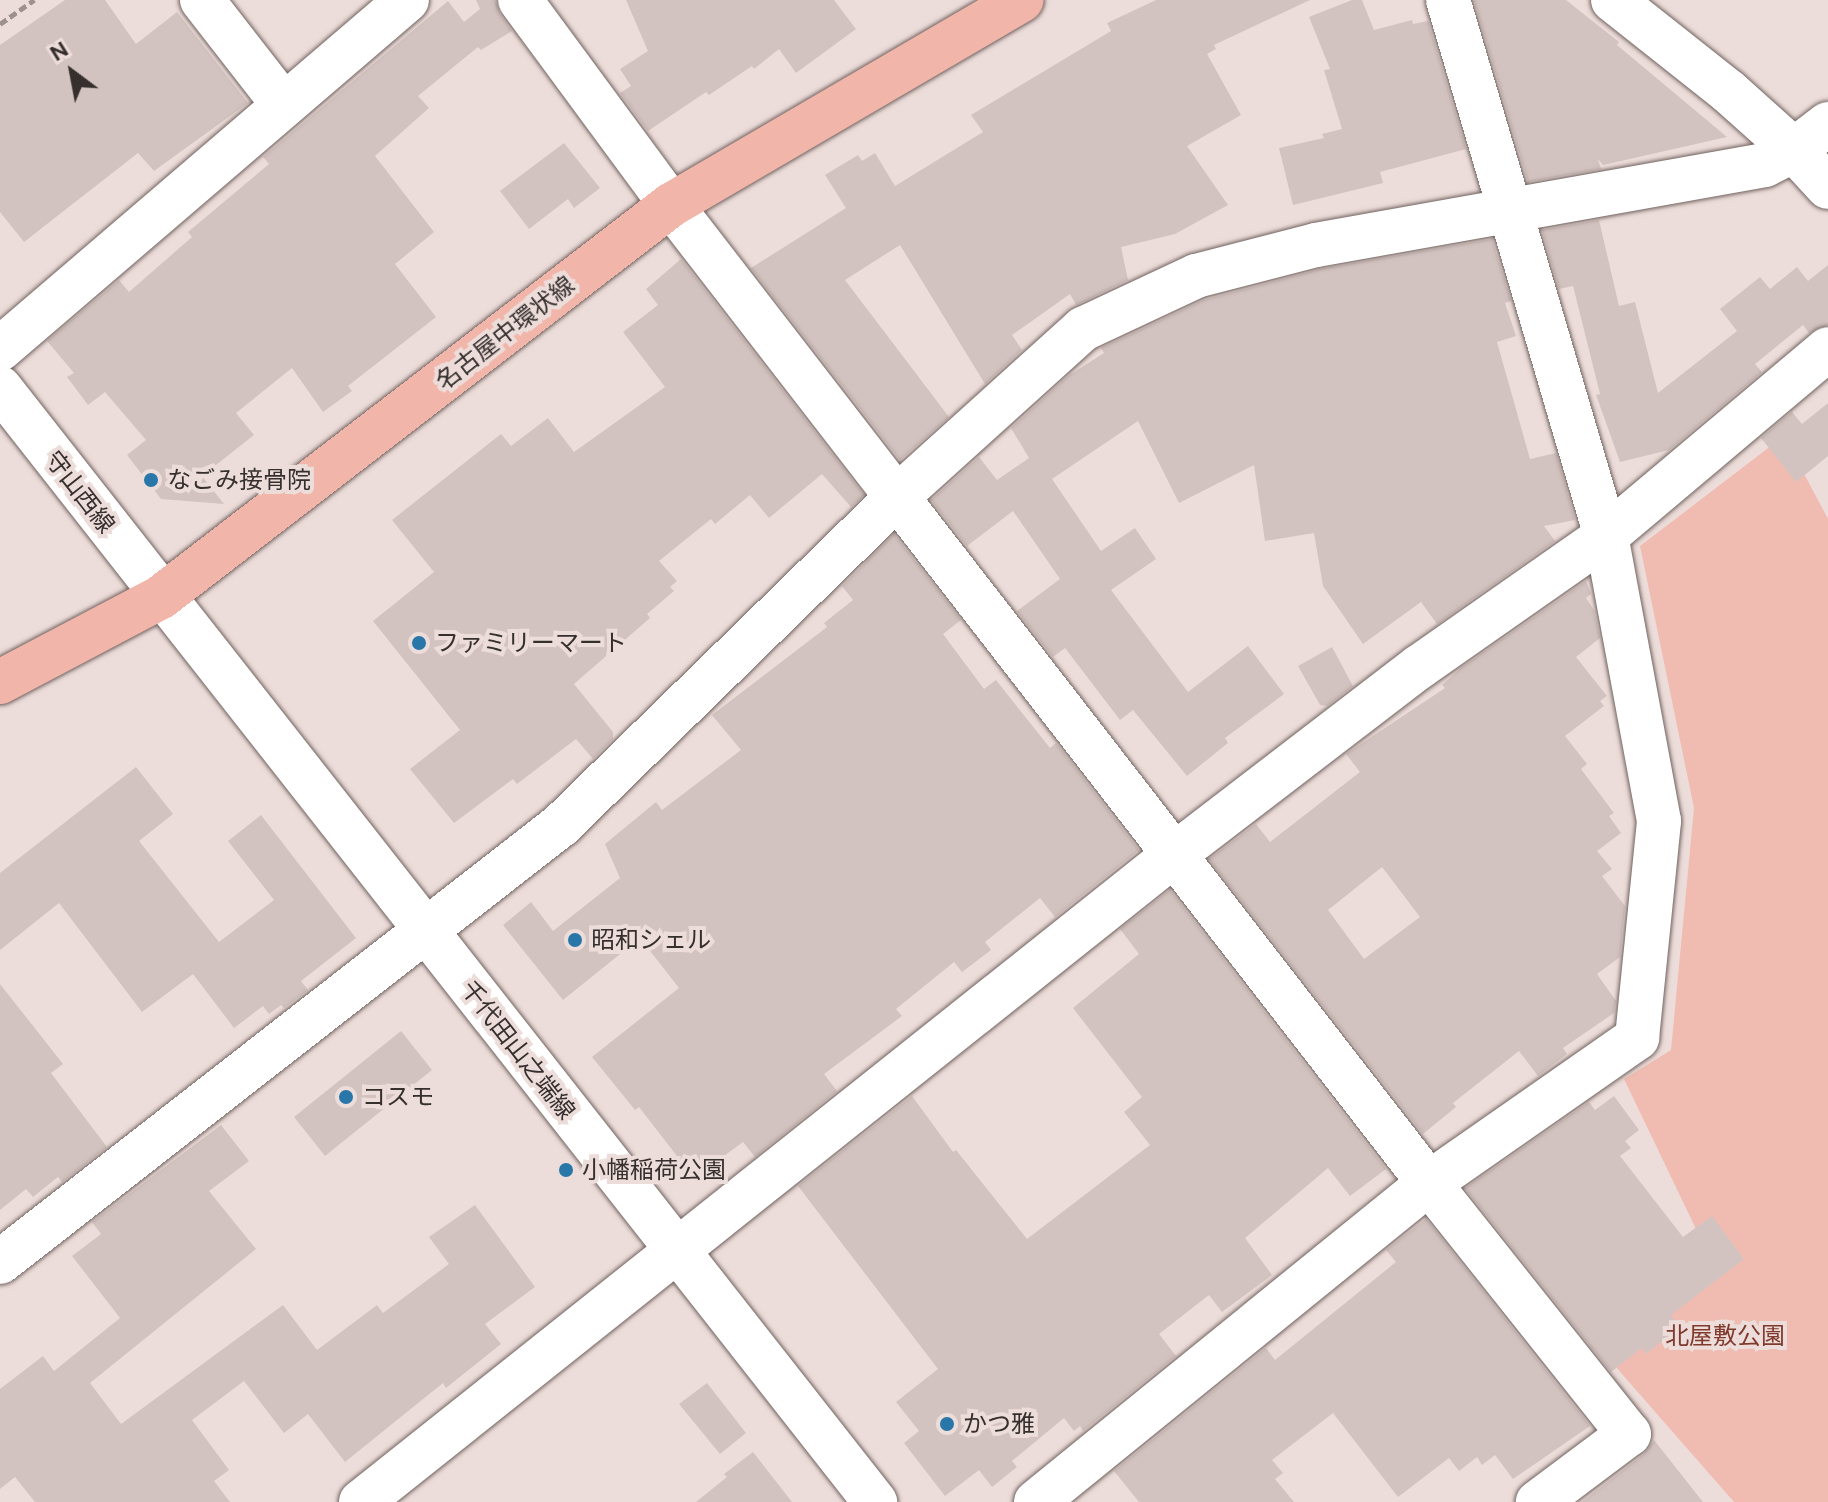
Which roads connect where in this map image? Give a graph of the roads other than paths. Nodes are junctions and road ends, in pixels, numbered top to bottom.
1 (202, 0) edge
2 (407, 0) edge
3 (520, 0) edge
4 (1022, 0) edge
5 (1448, 0) edge
6 (1613, 0) edge
7 (283, 104) junction
8 (1828, 124) edge
9 (1794, 150) junction
10 (1828, 187) edge
11 (671, 205) junction
12 (1509, 211) junction
13 (0, 349) edge
14 (1828, 349) edge
15 (0, 388) edge
16 (897, 497) junction
17 (1606, 536) junction
18 (161, 597) junction
19 (0, 682) edge
20 (1175, 854) junction
21 (425, 931) junction
22 (1429, 1183) junction
23 (676, 1249) junction
24 (0, 1262) edge
25 (361, 1502) edge
26 (875, 1502) edge
27 (1036, 1502) edge
28 (1538, 1502) edge

1 - 7 street
2 - 7 street
3 - 11 street
4 - 11 main road, 名古屋中環状線
5 - 12 street
6 - 9 street
7 - 13 street
8 - 9 street
9 - 10 street
9 - 12 street
11 - 16 street
11 - 18 main road, 名古屋中環状線
12 - 16 street
12 - 17 street
14 - 17 street
15 - 18 street, 守山西線
16 - 20 street
16 - 21 street
17 - 20 street
17 - 22 street
18 - 19 main road, 名古屋中環状線
18 - 21 street, 千代田山之端線
20 - 22 street
20 - 23 street
21 - 23 street, 千代田山之端線
21 - 24 street
22 - 27 street
22 - 28 street
23 - 25 street
23 - 26 street, 千代田山之端線

